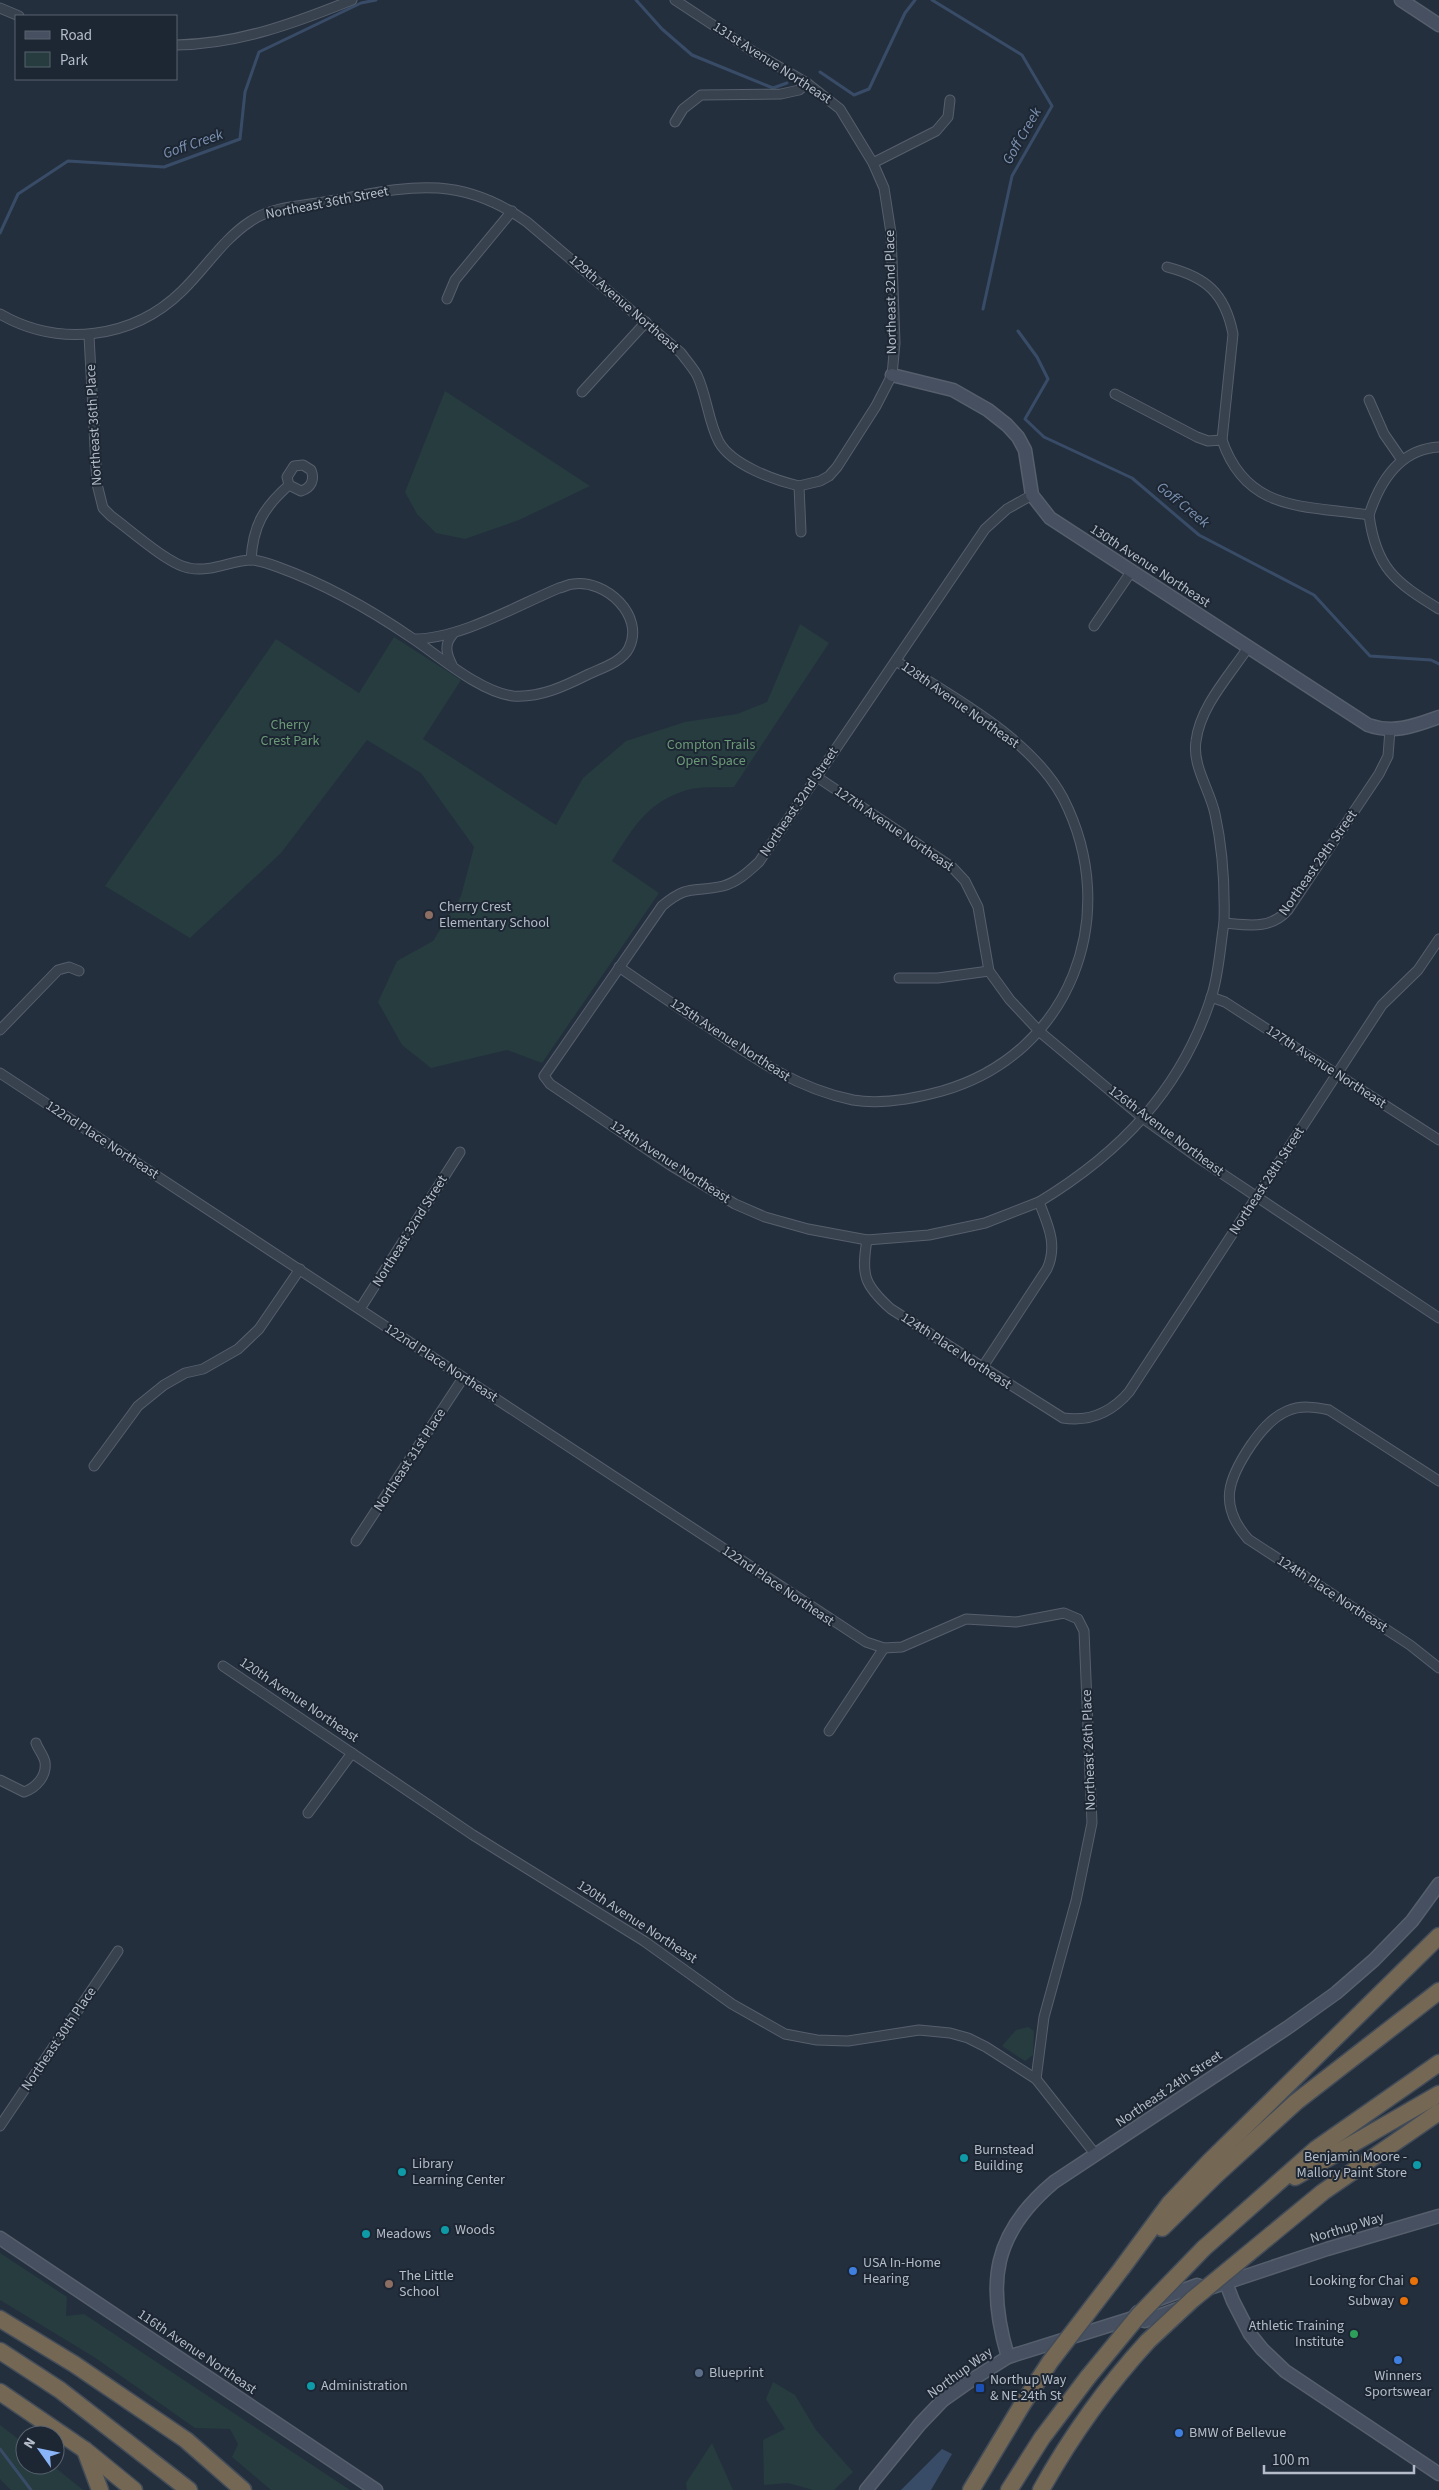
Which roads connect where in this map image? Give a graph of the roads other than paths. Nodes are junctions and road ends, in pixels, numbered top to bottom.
1 (352, 0) edge
2 (675, 0) edge
3 (1401, 0) edge
4 (0, 8) edge
5 (18, 15) edge
6 (1439, 25) edge
7 (178, 45) edge
8 (807, 83) junction
9 (950, 100) dead end
10 (675, 122) dead end
11 (873, 163) junction
12 (512, 211) junction
13 (1167, 267) dead end
14 (447, 299) dead end
15 (0, 314) edge
16 (646, 322) junction
17 (89, 336) junction
18 (892, 375) junction
19 (582, 392) dead end
20 (1115, 394) dead end
21 (1369, 400) dead end
22 (1222, 440) junction
23 (1439, 447) edge
24 (1402, 460) junction
25 (289, 485) dead end
26 (799, 486) junction
27 (1032, 495) junction
28 (1369, 515) junction
29 (802, 532) dead end
30 (250, 560) junction
31 (1131, 572) junction
32 (1439, 609) edge
33 (1094, 626) dead end
34 (453, 634) junction
35 (414, 639) junction
36 (1248, 648) junction
37 (896, 660) junction
38 (452, 665) junction
39 (1439, 717) edge
40 (1390, 730) junction
41 (817, 777) junction
42 (1224, 923) junction
43 (1439, 939) edge
44 (619, 967) junction
45 (79, 971) dead end
46 (988, 971) junction
47 (899, 978) dead end
48 (1211, 998) junction
49 (0, 1030) edge
50 (1040, 1032) junction
51 (0, 1073) edge
52 (1338, 1074) junction
53 (544, 1076) joint
54 (1144, 1119) junction
55 (1439, 1140) edge
56 (460, 1152) dead end
57 (1256, 1197) junction
58 (1039, 1202) junction
59 (867, 1240) junction
60 (300, 1269) junction
61 (360, 1309) junction
62 (1439, 1318) edge
63 (982, 1368) junction
64 (463, 1378) junction
65 (1092, 1418) joint
66 (94, 1466) dead end
67 (1439, 1481) edge
68 (356, 1541) dead end
69 (884, 1648) junction
70 (223, 1666) dead end
71 (1439, 1668) edge
72 (829, 1731) dead end
73 (36, 1743) dead end
74 (352, 1753) junction
75 (0, 1780) edge
76 (308, 1813) dead end
77 (1439, 1884) edge
78 (1439, 1936) edge
79 (118, 1951) dead end
80 (1439, 1991) edge
81 (1439, 2063) edge
82 (1036, 2079) junction
83 (1439, 2094) edge
84 (1439, 2112) edge
85 (0, 2126) edge
86 (1096, 2155) junction
87 (1265, 2194) junction
88 (1439, 2216) edge
89 (0, 2238) edge
90 (1122, 2268) junction
91 (1226, 2283) junction
92 (0, 2319) edge
93 (0, 2351) edge
94 (1008, 2358) junction
95 (0, 2392) edge
96 (85, 2450) junction
97 (1439, 2474) edge
98 (100, 2490) edge
99 (134, 2490) edge
100 (189, 2490) edge
101 (244, 2490) edge
102 (376, 2490) edge
103 (866, 2490) edge
104 (971, 2490) edge
105 (1009, 2490) edge
106 (1041, 2490) edge

1 - 7 street
2 - 8 street, 131st Avenue Northeast
3 - 6 street
4 - 5 street
8 - 10 street
8 - 11 street, 131st Avenue Northeast
9 - 11 street
11 - 18 street, Northeast 32nd Place
12 - 14 street
12 - 16 street, 129th Avenue Northeast
12 - 17 street, Northeast 36th Street
13 - 22 street
15 - 17 street
16 - 19 street
16 - 26 street, 129th Avenue Northeast
17 - 30 street, Northeast 36th Place
18 - 26 street, Northeast 32nd Place
18 - 27 street, 130th Avenue Northeast
20 - 22 street
21 - 24 street
22 - 28 street
23 - 24 street
24 - 28 street
25 - 30 street
26 - 29 street
27 - 31 street, 130th Avenue Northeast
27 - 37 street, Northeast 32nd Street
28 - 32 street
30 - 35 street
31 - 33 street
31 - 36 street, 130th Avenue Northeast
34 - 35 street
34 - 38 street
34 - 38 street
35 - 38 street
36 - 40 street, 130th Avenue Northeast
36 - 42 street
37 - 41 street, Northeast 32nd Street
37 - 50 street, 128th Avenue Northeast
39 - 40 street, 130th Avenue Northeast
40 - 42 street, Northeast 29th Street
41 - 44 street, Northeast 32nd Street
41 - 46 street, 127th Avenue Northeast
42 - 48 street
43 - 52 street, Northeast 28th Street
44 - 50 street, 125th Avenue Northeast
44 - 53 street, Northeast 32nd Street
45 - 49 street
46 - 47 street
46 - 50 street, 126th Avenue Northeast
48 - 52 street, 127th Avenue Northeast
48 - 54 street
50 - 54 street, 126th Avenue Northeast
51 - 60 street, 122nd Place Northeast
52 - 55 street, 127th Avenue Northeast
52 - 57 street, Northeast 28th Street
53 - 59 street, 124th Avenue Northeast
54 - 57 street, 126th Avenue Northeast
54 - 58 street
56 - 61 street, Northeast 32nd Street
57 - 62 street, 126th Avenue Northeast
57 - 65 street, Northeast 28th Street
58 - 59 street, 124th Avenue Northeast
58 - 63 street
59 - 63 street, 124th Place Northeast
60 - 61 street, 122nd Place Northeast
60 - 66 street
61 - 64 street, 122nd Place Northeast
63 - 65 street, 124th Place Northeast
64 - 68 street, Northeast 31st Place
64 - 69 street, 122nd Place Northeast
67 - 71 street, 124th Place Northeast
69 - 72 street
69 - 82 street, Northeast 26th Place
70 - 74 street, 120th Avenue Northeast
73 - 75 street
74 - 76 street
74 - 82 street, 120th Avenue Northeast
77 - 86 street, Northeast 24th Street
78 - 90 highway
79 - 85 street, Northeast 30th Place
80 - 90 highway
81 - 87 highway
82 - 86 street, 120th Avenue Northeast
83 - 87 highway
84 - 106 highway, bridge
86 - 94 street, Northeast 24th Street
87 - 105 highway, bridge
88 - 91 street, Northup Way
89 - 102 street, 116th Avenue Northeast
90 - 104 highway, bridge
91 - 94 street, Northup Way
91 - 97 street
92 - 101 highway
93 - 100 highway
94 - 103 street, Northup Way
95 - 96 highway
96 - 98 highway
96 - 99 highway

